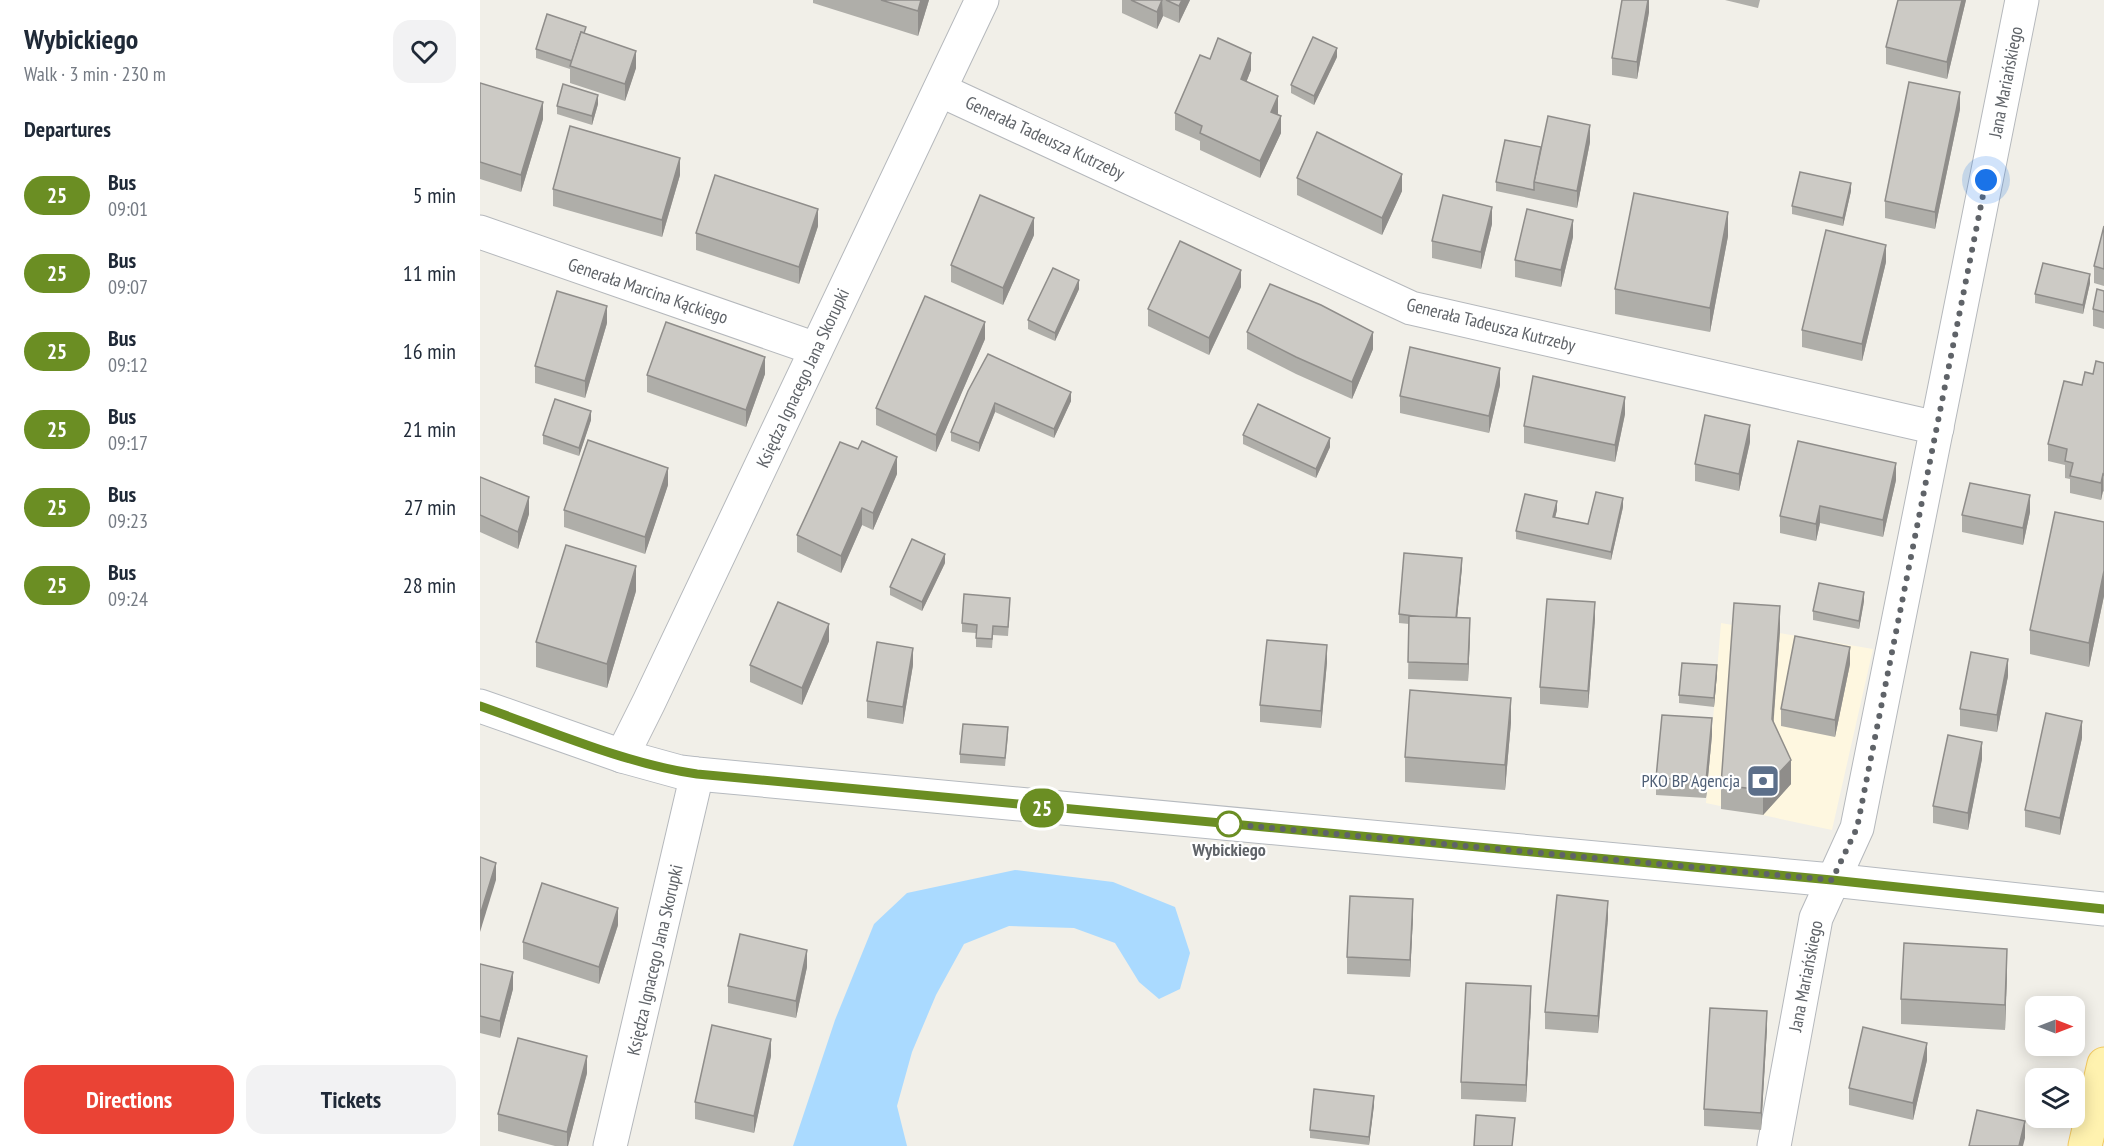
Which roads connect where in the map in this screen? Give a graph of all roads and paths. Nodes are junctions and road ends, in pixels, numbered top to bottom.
1 (982, 0) edge
2 (2022, 0) edge
3 (940, 90) junction
4 (480, 232) edge
5 (816, 350) junction
6 (1937, 428) junction
7 (480, 706) edge
8 (622, 756) junction
9 (697, 774) junction
10 (1832, 880) junction
11 (2104, 909) edge
12 (2104, 1064) edge
13 (610, 1146) edge
14 (1774, 1146) edge
15 (2085, 1146) edge

1 - 3 street, Księdza Ignacego Jana Skorupki
2 - 6 street, Jana Mariańskiego
3 - 5 street, Księdza Ignacego Jana Skorupki
3 - 6 street, Generała Tadeusza Kutrzeby
4 - 5 street, Generała Marcina Kąckiego
5 - 8 street, Księdza Ignacego Jana Skorupki
6 - 10 street, Jana Mariańskiego
7 - 8 street
8 - 9 street
9 - 10 street
9 - 13 street, Księdza Ignacego Jana Skorupki
10 - 11 street
10 - 14 street, Jana Mariańskiego
12 - 15 main road

